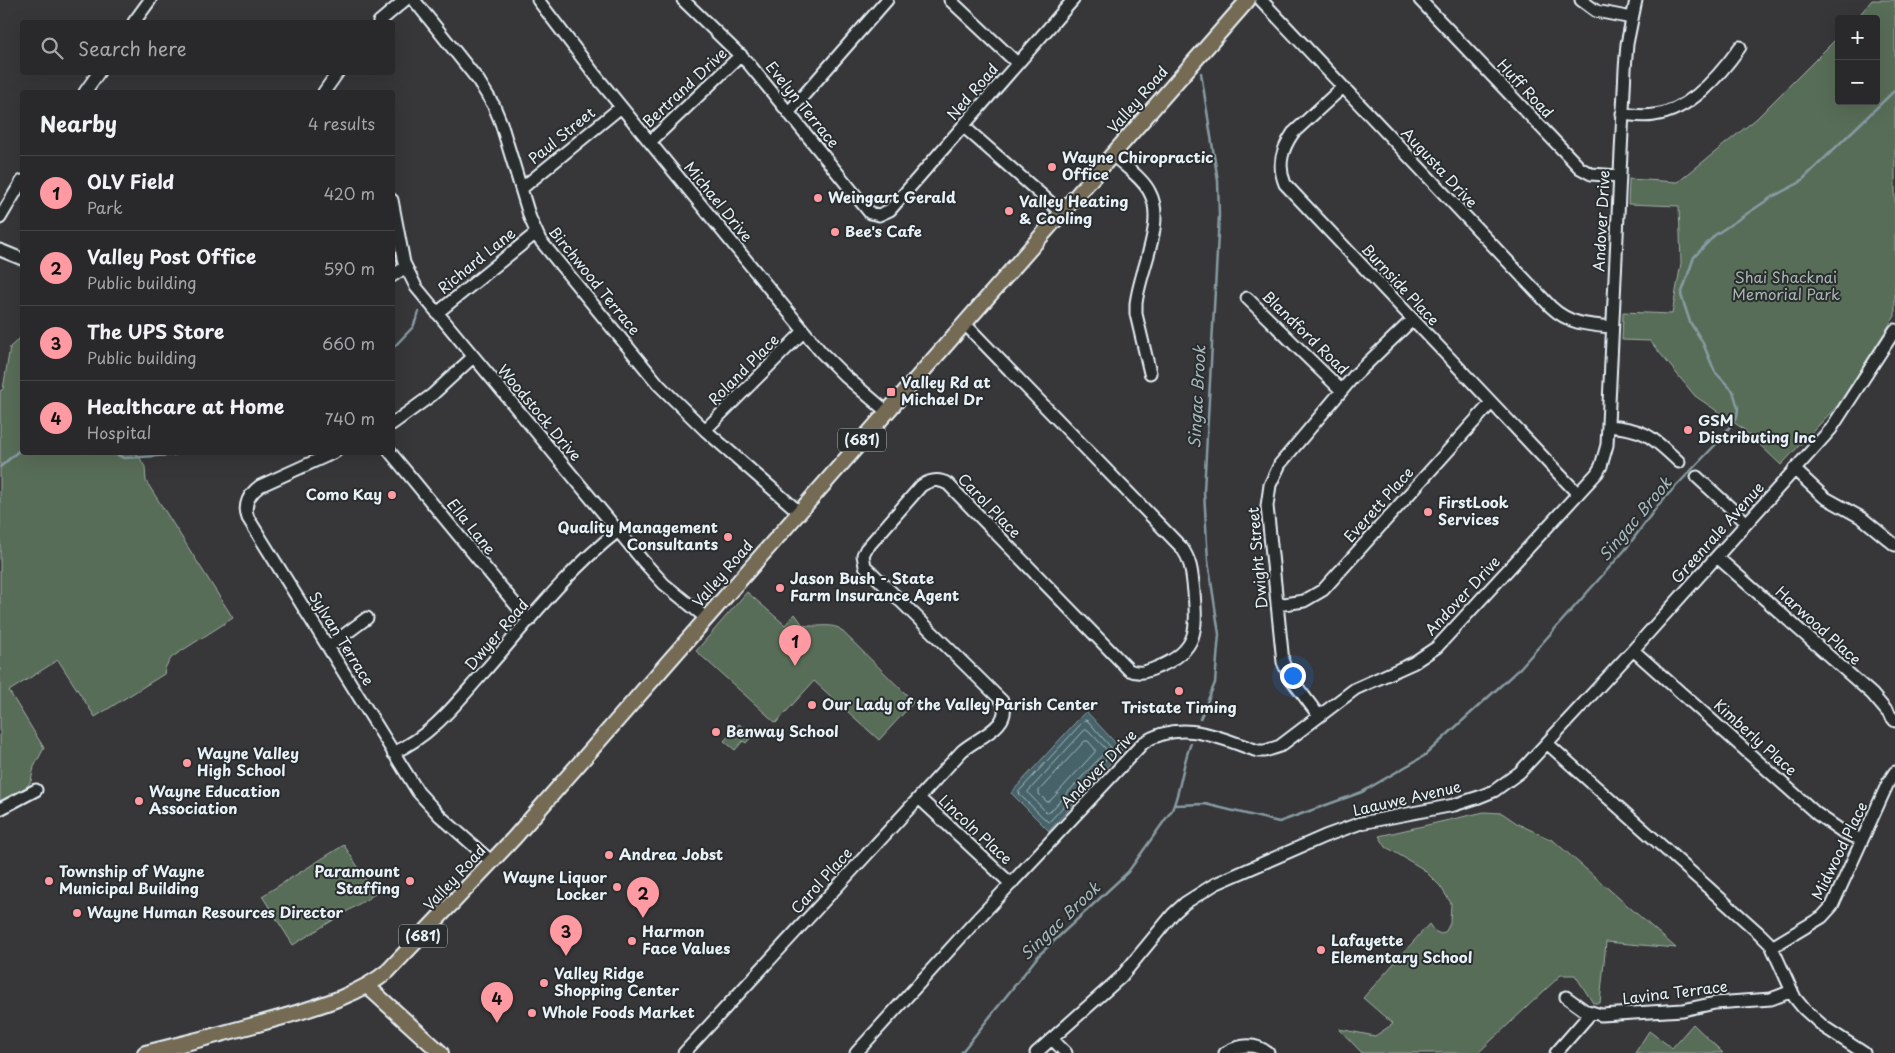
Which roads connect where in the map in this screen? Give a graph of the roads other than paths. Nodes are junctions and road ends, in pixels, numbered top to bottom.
1 (150, 0) edge
2 (404, 0) edge
3 (414, 0) edge
4 (538, 0) edge
5 (683, 0) edge
6 (887, 0) edge
7 (950, 0) edge
8 (1073, 0) edge
9 (1248, 0) edge
10 (1261, 0) edge
11 (1420, 0) edge
12 (1581, 0) edge
13 (1636, 0) edge
14 (1632, 18) junction
15 (135, 20) edge
16 (381, 20) edge
17 (1740, 47) dead end
18 (741, 55) junction
19 (1017, 63) junction
20 (97, 75) edge
21 (336, 75) edge
22 (1343, 87) junction
23 (86, 90) edge
24 (326, 90) edge
25 (621, 107) junction
26 (789, 112) junction
27 (1622, 114) junction
28 (963, 126) junction
29 (650, 142) junction
30 (1112, 154) junction
31 (1619, 176) junction
32 (20, 184) edge
33 (521, 189) junction
34 (895, 203) joint
35 (1061, 212) junction
36 (395, 214) edge
37 (0, 218) edge
38 (536, 233) junction
39 (0, 250) edge
40 (20, 257) edge
41 (406, 267) junction
42 (395, 274) edge
43 (1247, 298) dead end
44 (437, 313) junction
45 (1412, 320) junction
46 (964, 323) junction
47 (1612, 327) junction
48 (1895, 330) edge
49 (804, 331) junction
50 (473, 357) junction
51 (1150, 373) dead end
52 (1341, 390) junction
53 (1491, 403) junction
54 (887, 412) junction
55 (395, 422) edge
56 (1608, 426) junction
57 (705, 430) junction
58 (328, 455) edge
59 (392, 455) edge
60 (1679, 462) dead end
61 (1794, 469) junction
62 (1698, 477) dead end
63 (1578, 494) junction
64 (799, 512) junction
65 (1746, 523) junction
66 (618, 531) junction
67 (1895, 545) edge
68 (1717, 557) junction
69 (1277, 605) junction
70 (367, 618) dead end
71 (706, 618) junction
72 (529, 621) junction
73 (328, 647) junction
74 (1633, 650) junction
75 (1319, 716) junction
76 (1895, 721) edge
77 (1548, 744) junction
78 (394, 753) junction
79 (1895, 772) edge
80 (36, 790) dead end
81 (919, 798) junction
82 (0, 809) edge
83 (1862, 840) junction
84 (492, 862) junction
85 (1011, 884) junction
86 (1772, 947) junction
87 (367, 986) junction
88 (1792, 991) junction
89 (1566, 997) dead end
90 (1591, 1013) junction
91 (1052, 1039) junction
92 (145, 1053) edge
93 (441, 1053) edge
94 (684, 1053) edge
95 (856, 1053) edge
96 (1036, 1053) edge
97 (1066, 1053) edge
98 (1225, 1053) edge
99 (1268, 1053) edge
100 (1556, 1053) edge
101 (1864, 1053) edge

1 - 15 street
2 - 16 street
3 - 33 street, Birchwood Terrace
4 - 25 street, Michael Drive
5 - 18 street, Evelyn Terrace
6 - 26 street
7 - 19 street
8 - 19 street, Ned Road
9 - 30 main road, Valley Road / (681)
10 - 22 street, Augusta Drive
11 - 31 street, Huff Road
12 - 14 street
13 - 14 street, Andover Drive
14 - 27 street, Andover Drive
17 - 27 street
18 - 26 street, Evelyn Terrace
18 - 29 street, Bertrand Drive
19 - 28 street, Ned Road
20 - 23 street
21 - 24 street
22 - 45 street, Burnside Place
22 - 47 street, Augusta Drive
25 - 29 street, Michael Drive
25 - 33 street, Paul Street
26 - 34 street, Evelyn Terrace
27 - 31 street, Andover Drive
28 - 34 street, Ned Road
28 - 35 street
29 - 49 street, Michael Drive
30 - 35 main road, Valley Road / (681)
30 - 51 street
31 - 47 street, Andover Drive
32 - 37 street
33 - 38 street, Birchwood Terrace
35 - 46 main road, Valley Road / (681)
36 - 41 street, Woodstock Drive
38 - 44 street, Richard Lane
38 - 57 street, Birchwood Terrace
39 - 40 street
41 - 42 street
41 - 44 street, Woodstock Drive
43 - 52 street, Blandford Road
44 - 50 street, Woodstock Drive
45 - 52 street, Dwight Street
45 - 53 street, Burnside Place
46 - 54 main road, Valley Road / (681)
46 - 81 street, Carol Place
47 - 56 street, Andover Drive
48 - 61 street, Greenrale Avenue
49 - 54 street, Michael Drive
49 - 57 street, Roland Place
50 - 55 street
50 - 66 street, Woodstock Drive
52 - 69 street, Dwight Street
53 - 63 street, Burnside Place
53 - 69 street, Everett Place
54 - 64 main road, Valley Road / (681)
56 - 60 street
56 - 63 street, Andover Drive
57 - 64 street, Birchwood Terrace
58 - 73 street, Sylvan Terrace
59 - 72 street, Ella Lane
61 - 65 street, Greenrale Avenue
61 - 67 street
62 - 65 street
63 - 75 street, Andover Drive
64 - 71 main road, Valley Road / (681)
65 - 68 street, Greenrale Avenue
66 - 71 street, Woodstock Drive
66 - 72 street, Dwyer Road
68 - 74 street, Greenrale Avenue
68 - 76 street, Harwood Place
69 - 75 street, Dwight Street
70 - 73 street
71 - 84 main road, Valley Road / (681)
72 - 78 street, Dwyer Road
73 - 78 street, Sylvan Terrace
74 - 77 street, Greenrale Avenue
74 - 83 street, Kimberly Place
75 - 85 street, Andover Drive
77 - 86 street
77 - 91 street, Laauwe Avenue
78 - 84 street, Sylvan Terrace
79 - 83 street, Midwood Place
80 - 82 street
81 - 85 street, Lincoln Place
81 - 94 street, Carol Place
83 - 86 street, Midwood Place
84 - 87 main road, Valley Road / (681)
85 - 95 street, Andover Drive
86 - 88 street
87 - 92 main road, Valley Road / (681)
87 - 93 main road
88 - 90 street, Lavina Terrace
88 - 101 street
89 - 90 street, Lavina Terrace
90 - 100 street
91 - 96 street, Laauwe Avenue
91 - 97 street
98 - 99 street

